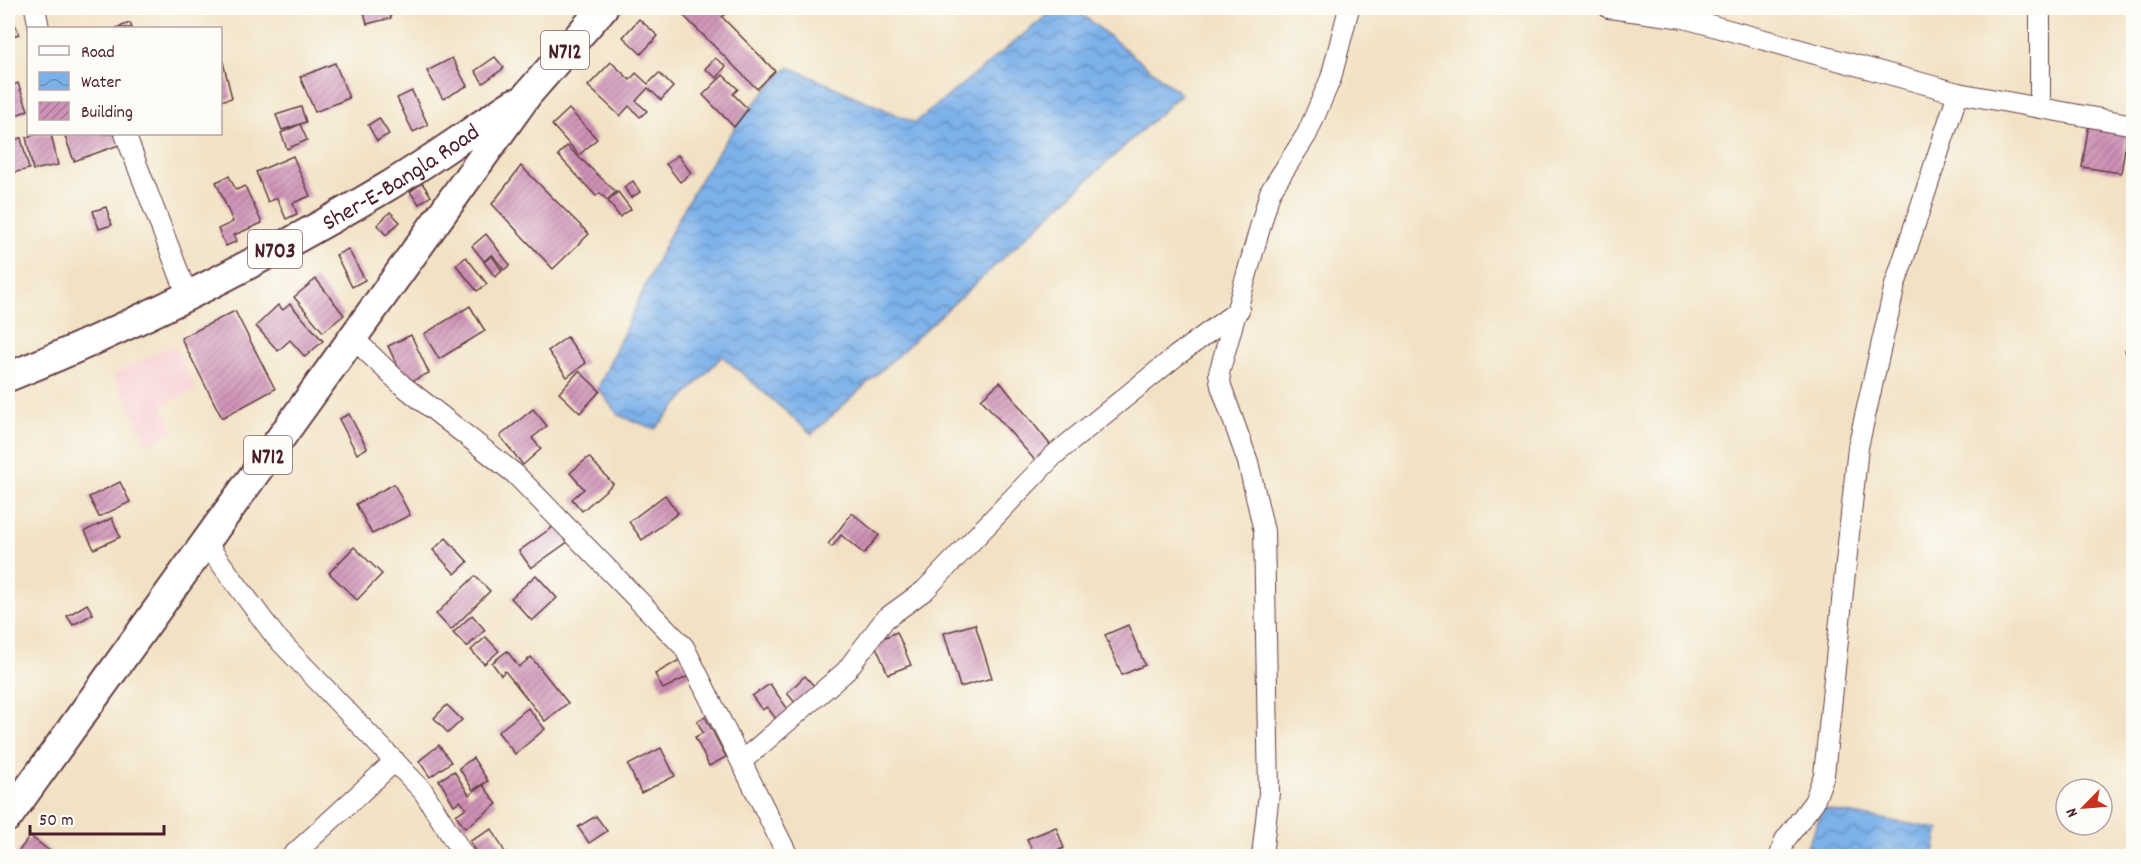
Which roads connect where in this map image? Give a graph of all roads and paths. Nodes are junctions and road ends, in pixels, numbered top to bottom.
1 (35, 8) edge
2 (603, 8) edge
3 (1349, 8) edge
4 (1609, 8) edge
5 (2040, 8) edge
6 (39, 27) edge
7 (1958, 93) junction
8 (528, 94) junction
9 (2040, 108) junction
10 (2133, 125) edge
11 (125, 135) edge
12 (187, 294) junction
13 (1239, 310) junction
14 (353, 338) junction
15 (8, 377) edge
16 (205, 542) junction
17 (395, 760) junction
18 (742, 761) junction
19 (8, 817) edge
20 (292, 856) edge
21 (464, 856) edge
22 (788, 856) edge
23 (1262, 856) edge
24 (1780, 856) edge

1 - 6 street
2 - 8 highway, N712
3 - 13 street
4 - 7 street
5 - 9 street
7 - 9 street
7 - 24 street
8 - 12 highway, Sher-E-Bangla Road / N703
8 - 14 highway, N712
9 - 10 street
11 - 12 street
12 - 15 highway, Sher-E-Bangla Road / N703
13 - 18 street
13 - 23 street
14 - 16 highway, N712
14 - 18 street
16 - 17 street
16 - 19 highway, N712
17 - 20 street
17 - 21 street
18 - 22 street

